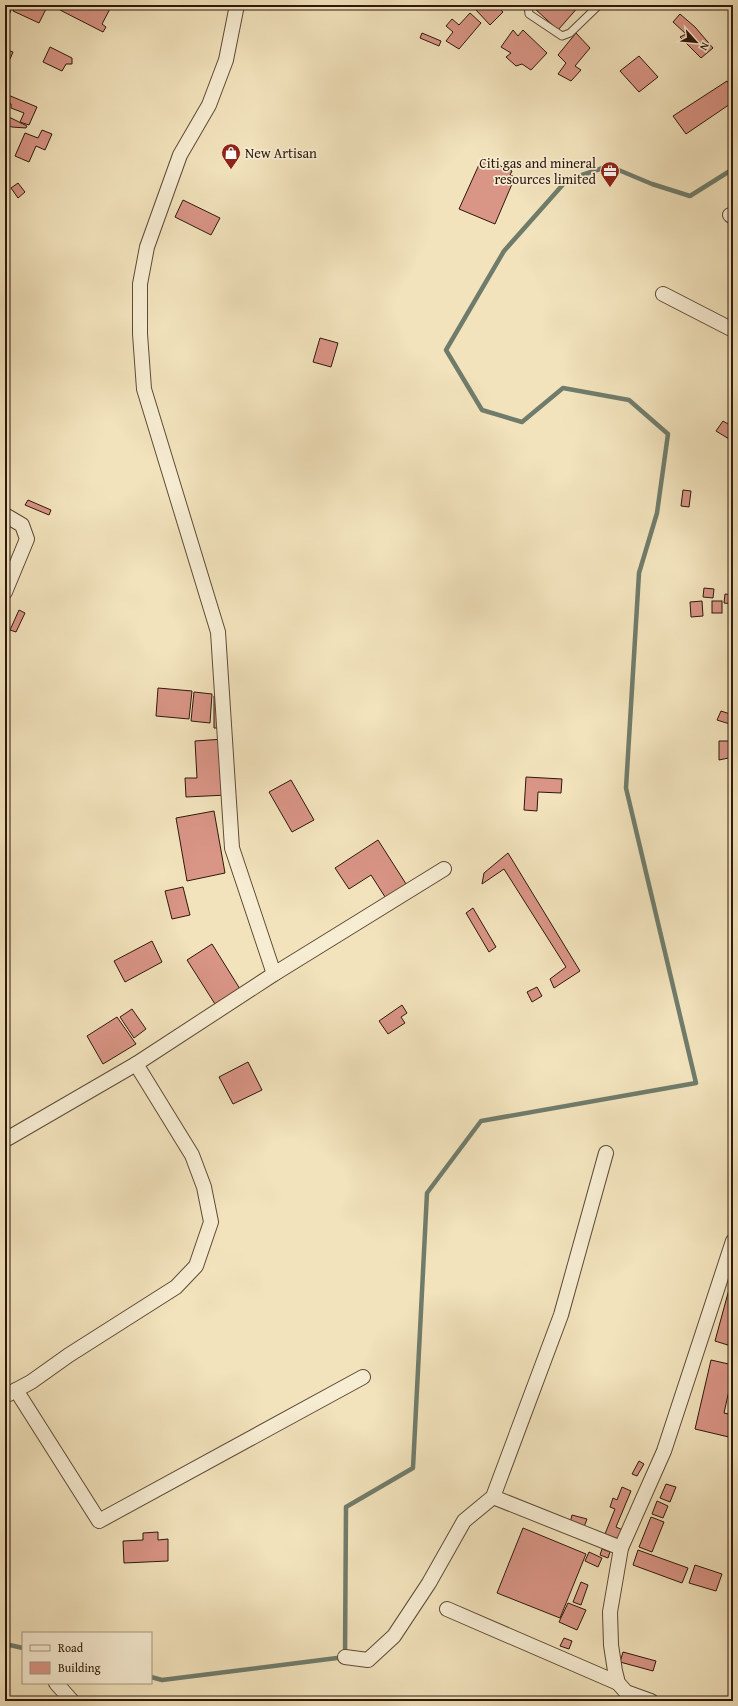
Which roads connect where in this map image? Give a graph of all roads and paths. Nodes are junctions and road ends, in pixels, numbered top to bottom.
1 (237, 5) edge
2 (528, 5) edge
3 (599, 5) edge
4 (663, 294) dead end
5 (733, 330) edge
6 (5, 515) edge
7 (5, 592) edge
8 (444, 869) dead end
9 (274, 974) junction
10 (136, 1064) junction
11 (5, 1140) edge
12 (606, 1153) dead end
13 (733, 1241) edge
14 (363, 1377) dead end
15 (11, 1393) edge
16 (493, 1497) junction
17 (621, 1548) junction
18 (447, 1609) dead end
19 (346, 1657) dead end
20 (618, 1683) junction
21 (57, 1684) edge
22 (72, 1701) edge
23 (651, 1701) edge

1 - 9 street
2 - 3 lane
4 - 5 street
6 - 7 street
8 - 9 street
9 - 10 street
10 - 11 street
10 - 15 street
12 - 16 street
13 - 17 street
14 - 15 street
16 - 17 street
16 - 19 street
17 - 20 street
18 - 20 street
20 - 23 street
21 - 22 street

